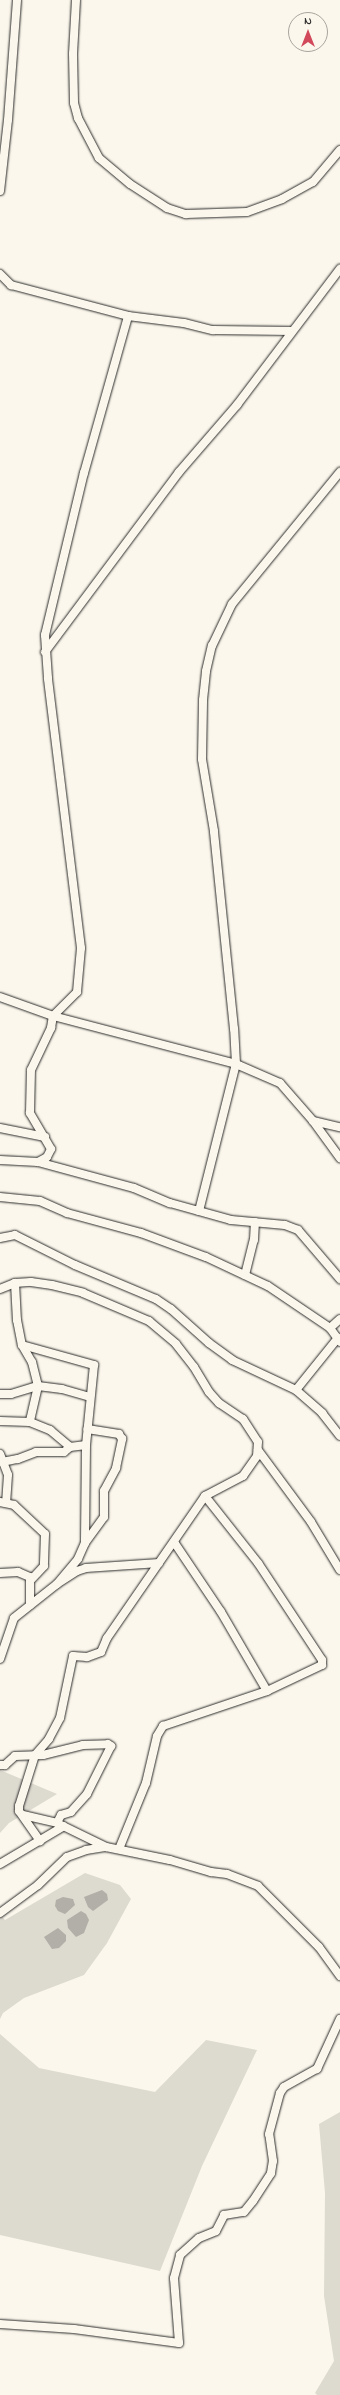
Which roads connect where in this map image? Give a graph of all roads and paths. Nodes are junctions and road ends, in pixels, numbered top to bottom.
1 (17, 0) edge
2 (76, 0) edge
3 (340, 150) edge
4 (0, 191) edge
5 (340, 269) edge
6 (0, 274) edge
7 (128, 316) junction
8 (292, 331) junction
9 (340, 472) edge
10 (44, 652) junction
11 (0, 997) edge
12 (53, 1016) junction
13 (236, 1064) junction
14 (314, 1121) junction
15 (340, 1127) edge
16 (0, 1128) edge
17 (45, 1137) junction
18 (340, 1158) edge
19 (0, 1160) edge
20 (38, 1162) junction
21 (0, 1197) edge
22 (199, 1211) junction
23 (255, 1222) junction
24 (0, 1238) edge
25 (245, 1275) junction
26 (340, 1279) edge
27 (15, 1283) junction
28 (0, 1289) edge
29 (340, 1319) edge
30 (330, 1328) junction
31 (339, 1340) edge
32 (22, 1345) junction
33 (38, 1386) junction
34 (296, 1390) junction
35 (0, 1394) edge
36 (90, 1398) junction
37 (0, 1421) edge
38 (30, 1422) junction
39 (87, 1429) junction
40 (340, 1436) edge
41 (86, 1445) junction
42 (70, 1447) junction
43 (258, 1450) junction
44 (0, 1454) edge
45 (2, 1462) junction
46 (205, 1496) junction
47 (3, 1503) edge
48 (174, 1542) junction
49 (85, 1543) junction
50 (159, 1562) junction
51 (340, 1570) edge
52 (0, 1573) edge
53 (31, 1580) junction
54 (57, 1584) junction
55 (30, 1605) junction
56 (0, 1658) edge
57 (267, 1691) junction
58 (36, 1755) junction
59 (0, 1765) edge
60 (23, 1815) junction
61 (60, 1825) junction
62 (40, 1841) junction
63 (106, 1847) junction
64 (119, 1849) junction
65 (0, 1864) edge
66 (0, 1913) edge
67 (340, 1976) edge
68 (340, 2018) edge
69 (0, 2324) edge

1 - 4 street
2 - 3 street
5 - 8 street
6 - 7 street
7 - 8 street
7 - 10 street
8 - 10 street
9 - 13 street
10 - 12 street
11 - 12 street
12 - 13 street
12 - 17 street
13 - 14 street
13 - 22 street
14 - 15 street
14 - 18 street
16 - 17 street
17 - 20 street
19 - 20 street
20 - 22 street
21 - 25 street
22 - 23 street
23 - 25 street
23 - 26 street
24 - 34 street
25 - 30 street
27 - 28 street
27 - 32 street
27 - 43 street
29 - 30 street
30 - 31 street
31 - 34 street
32 - 33 street
32 - 36 street
33 - 35 street
33 - 36 street
33 - 38 street
34 - 40 street
36 - 39 street
37 - 38 street
38 - 42 street
39 - 41 street
39 - 49 street
41 - 42 street
41 - 49 street
42 - 45 street
43 - 46 street
43 - 51 street
44 - 45 street
45 - 47 street
46 - 48 street
46 - 57 street
47 - 53 street
48 - 50 street
48 - 57 street
49 - 54 street
50 - 54 street
50 - 58 street
52 - 53 street
53 - 55 street
54 - 55 street
55 - 56 street
57 - 64 street
58 - 59 street
58 - 60 street
58 - 61 street
60 - 61 street
60 - 62 street
61 - 62 street
61 - 63 street
62 - 65 street
63 - 64 street
63 - 66 street
64 - 67 street
68 - 69 street

